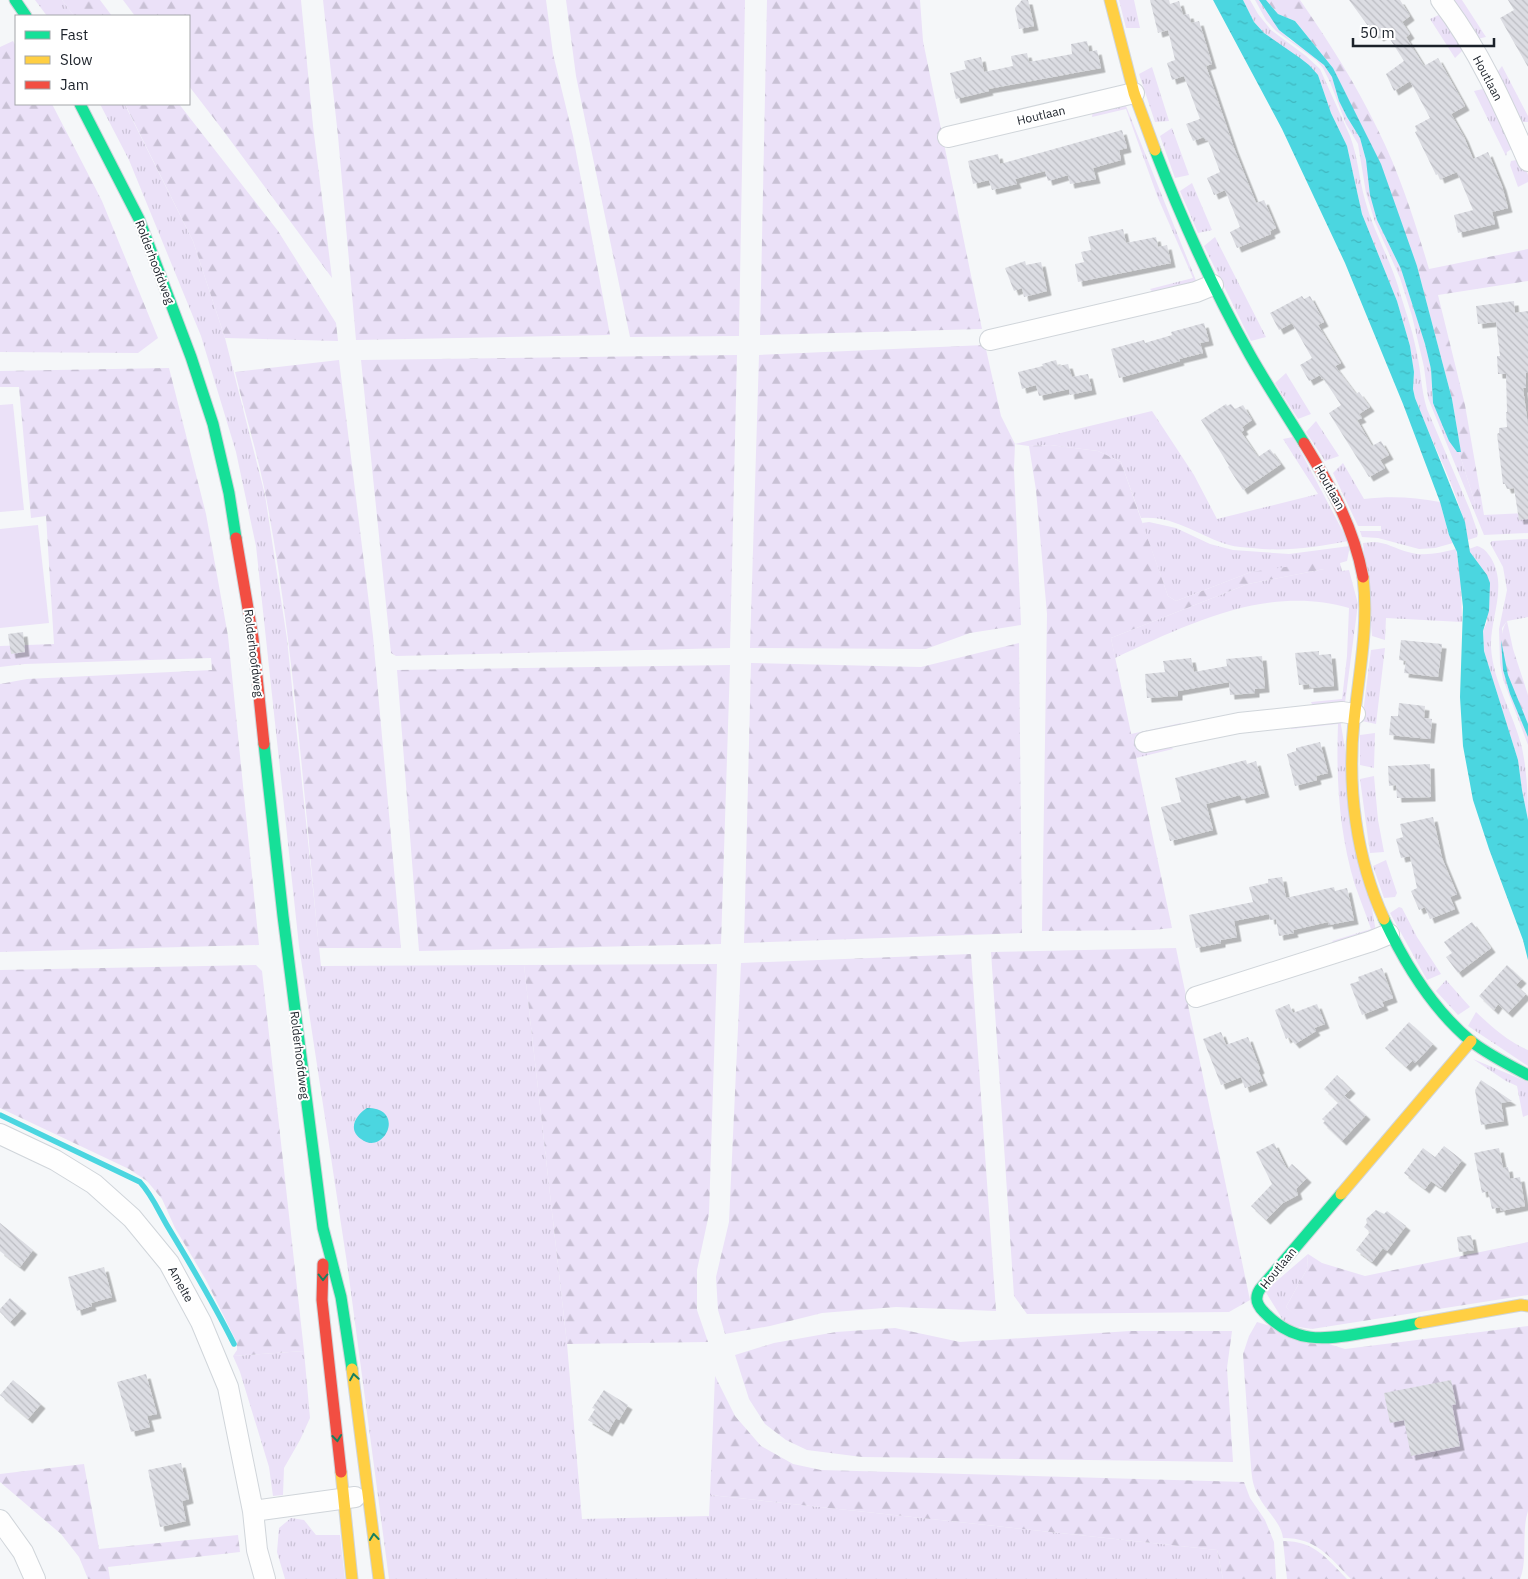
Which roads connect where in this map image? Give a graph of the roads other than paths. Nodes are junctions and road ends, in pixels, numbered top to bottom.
1 (15, 0) edge
2 (1110, 0) edge
3 (1440, 0) edge
4 (25, 15) edge
5 (1134, 93) junction
6 (81, 105) edge
7 (948, 137) dead end
8 (1528, 161) edge
9 (1213, 285) junction
10 (990, 340) dead end
11 (1355, 714) junction
12 (1145, 742) dead end
13 (1389, 934) junction
14 (1196, 997) dead end
15 (1471, 1040) junction
16 (1528, 1075) edge
17 (0, 1134) edge
18 (323, 1228) junction
19 (1528, 1306) edge
20 (370, 1495) junction
21 (343, 1499) junction
22 (253, 1511) junction
23 (0, 1520) edge
24 (35, 1579) edge
25 (264, 1579) edge
26 (352, 1579) edge
27 (379, 1579) edge

1 - 4 main road
2 - 5 main road, Houtlaan
3 - 8 street, Houtlaan
5 - 7 street, Houtlaan
5 - 9 main road, Houtlaan
6 - 18 main road, Rolderhoofdweg
9 - 10 street
9 - 11 main road, Houtlaan
11 - 12 street
11 - 13 main road, Houtlaan
13 - 14 street
13 - 15 main road, Houtlaan
15 - 16 main road, Houtlaan
15 - 19 main road, Houtlaan
17 - 22 street, Amelte
20 -> 18 main road, Rolderhoofdweg
18 -> 21 main road, Rolderhoofdweg
20 - 21 street
27 -> 20 main road, Rolderhoofdweg
21 - 22 street
21 - 26 main road, Rolderhoofdweg
22 - 25 street, Amelte
23 - 24 street

